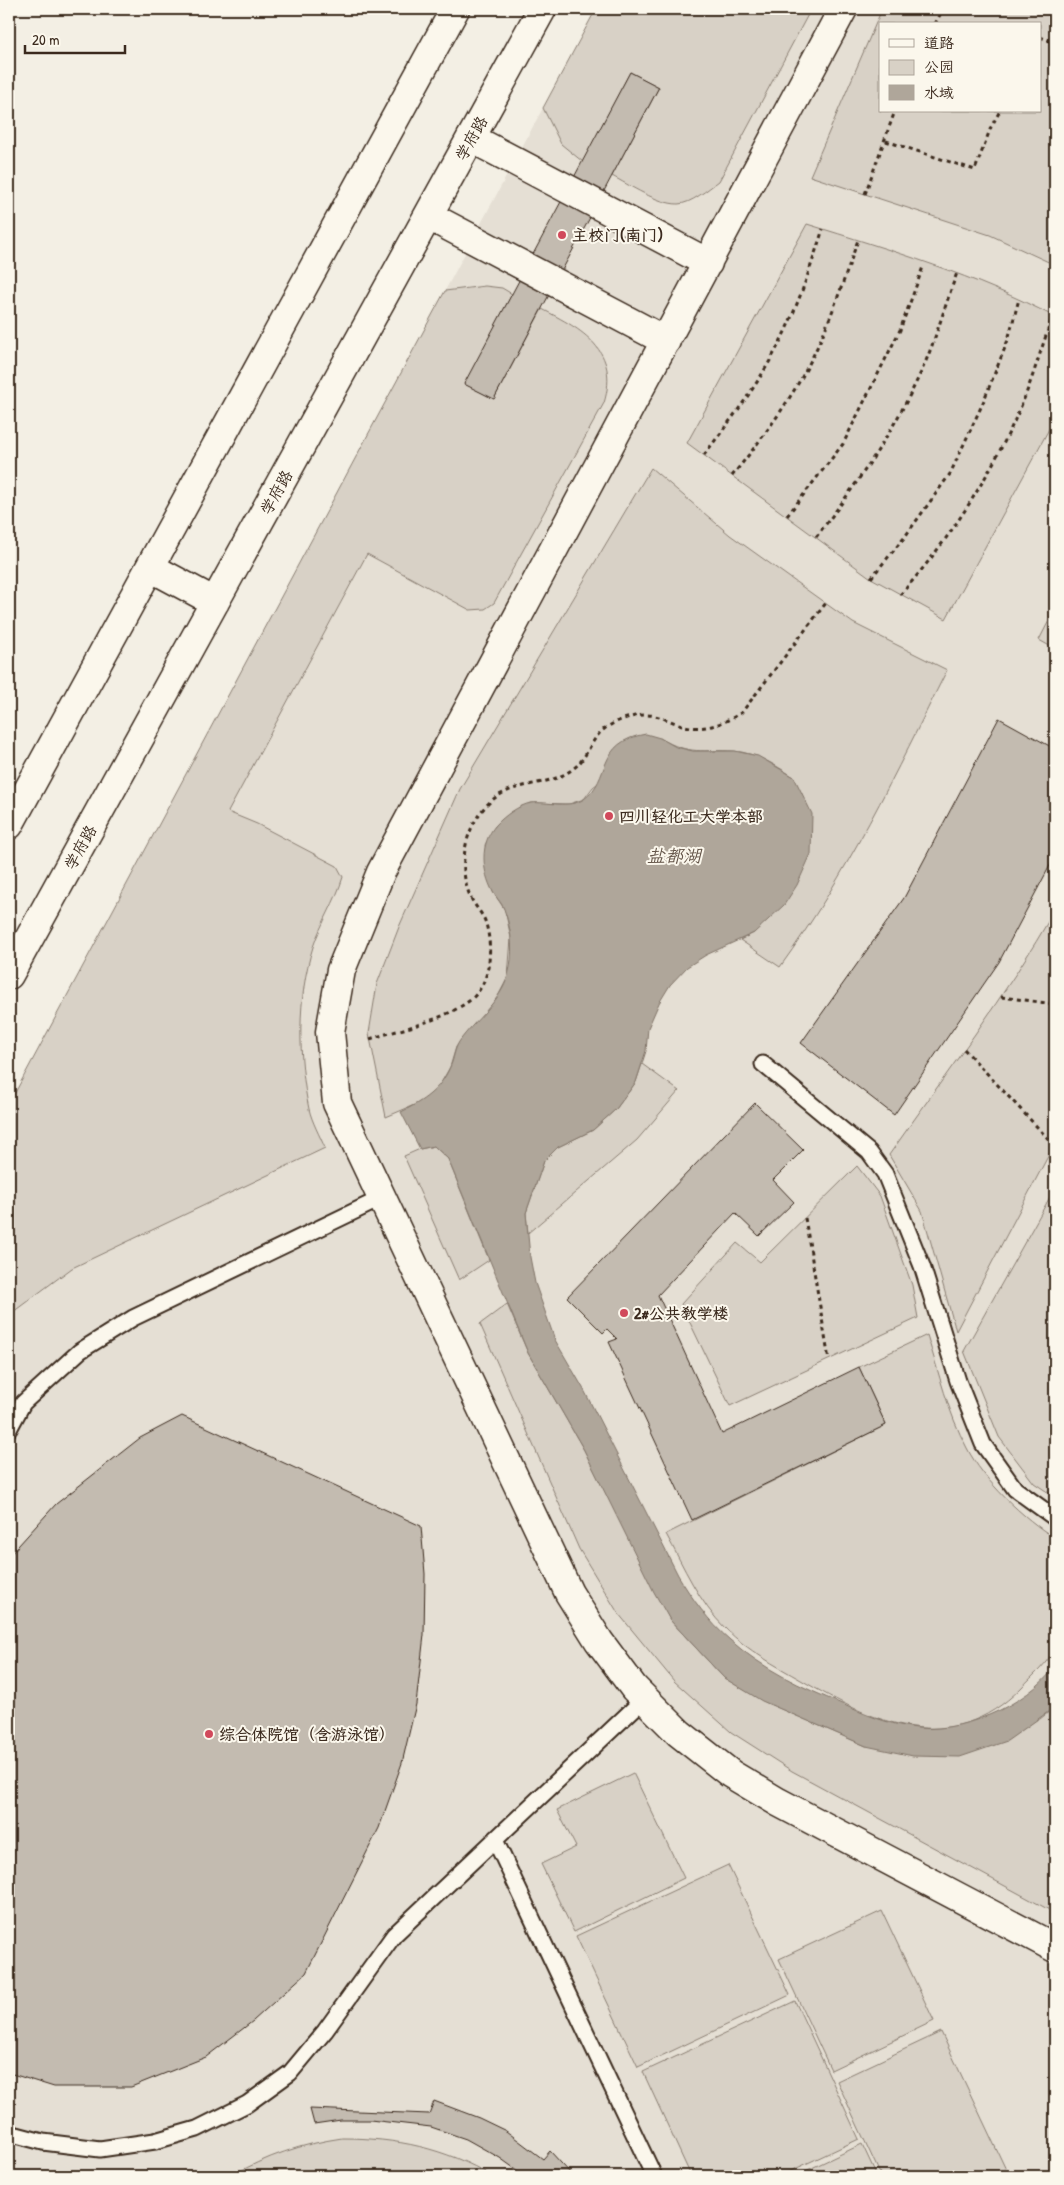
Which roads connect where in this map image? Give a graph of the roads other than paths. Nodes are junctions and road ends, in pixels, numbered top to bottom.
1 (455, 9) edge
2 (542, 9) edge
3 (843, 9) edge
4 (471, 138) junction
5 (429, 216) junction
6 (708, 262) junction
7 (666, 341) junction
8 (150, 568) junction
9 (215, 602) junction
10 (9, 825) edge
11 (9, 976) edge
12 (762, 1064) dead end
13 (382, 1198) junction
14 (9, 1429) edge
15 (1055, 1518) edge
16 (644, 1699) junction
17 (495, 1840) junction
18 (1055, 1948) edge
19 (9, 2132) edge
20 (654, 2176) edge

1 - 8 street
2 - 4 street, 学府路
3 - 6 street
4 - 5 street, 学府路
4 - 6 street
5 - 7 street
5 - 9 street, 学府路
6 - 7 street
7 - 13 street
8 - 9 street
8 - 10 street
9 - 11 street, 学府路
12 - 15 lane
13 - 14 lane
13 - 16 street
16 - 17 lane
16 - 18 street
17 - 19 lane
17 - 20 lane

